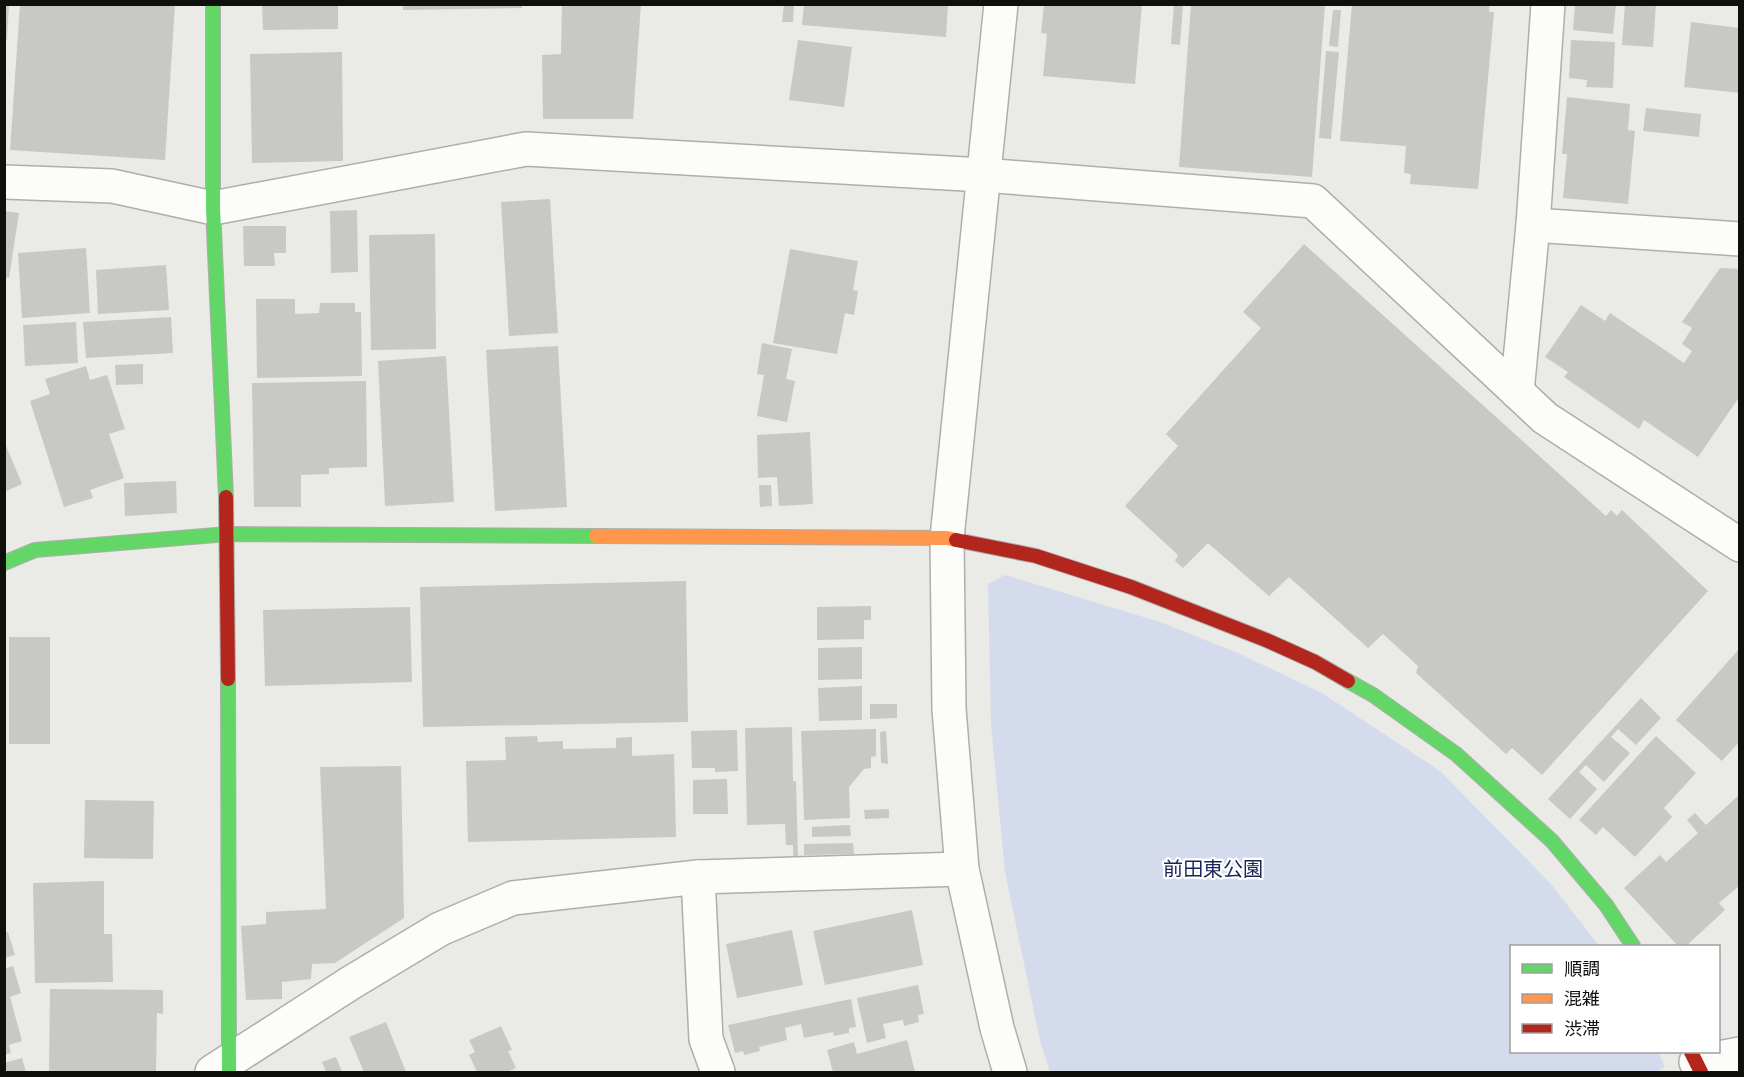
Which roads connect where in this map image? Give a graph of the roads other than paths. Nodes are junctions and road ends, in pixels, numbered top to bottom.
1 (213, 4) edge
2 (1001, 4) edge
3 (1548, 4) edge
4 (983, 175) junction
5 (4, 182) edge
6 (213, 208) junction
7 (1533, 225) junction
8 (1740, 238) edge
9 (1517, 392) junction
10 (228, 534) junction
11 (947, 538) junction
12 (1740, 545) edge
13 (4, 563) edge
14 (962, 869) junction
15 (698, 878) junction
16 (1632, 945) edge
17 (1740, 1054) edge
18 (1696, 1062) edge
19 (224, 1069) edge
20 (718, 1072) edge
21 (1010, 1072) edge

1 - 6 street
2 - 4 street
3 - 7 street
4 - 6 street
4 - 9 street
4 - 11 street
5 - 6 street
6 - 10 street
7 - 8 street
7 - 9 street
9 - 12 street
10 - 11 street
10 - 13 street
10 - 19 street
11 - 14 street
11 - 16 street
14 - 15 street
14 - 21 street
15 - 19 street
15 - 20 street
17 - 18 street

